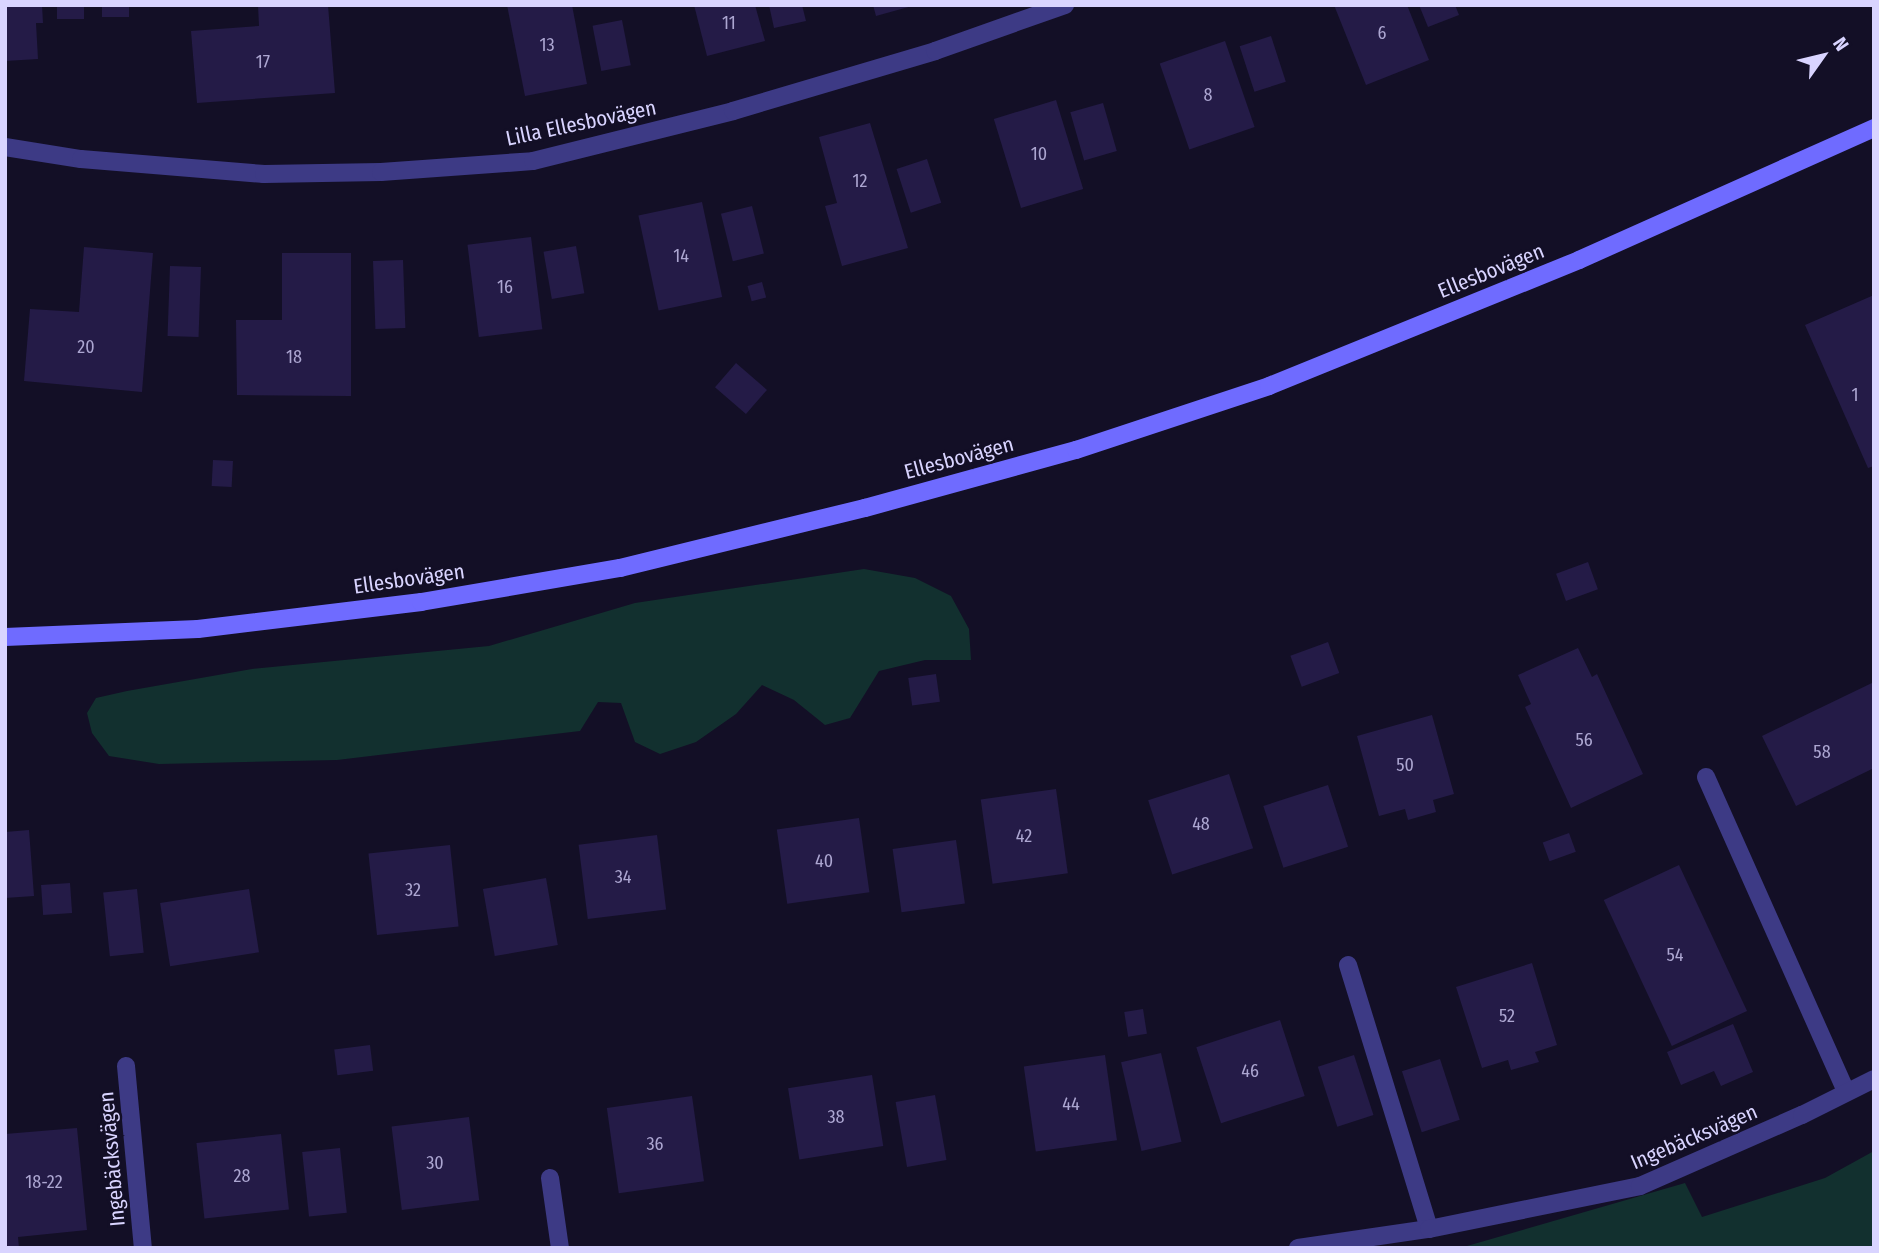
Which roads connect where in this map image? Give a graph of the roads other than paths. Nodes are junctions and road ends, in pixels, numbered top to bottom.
1 (1065, 5) edge
2 (1874, 128) edge
3 (5, 147) edge
4 (5, 637) edge
5 (1706, 776) dead end
6 (1348, 965) dead end
7 (126, 1066) dead end
8 (1874, 1079) edge
9 (1846, 1092) junction
10 (550, 1178) dead end
11 (1429, 1229) junction
12 (1401, 1240) edge
13 (143, 1248) edge
14 (560, 1248) edge
15 (1298, 1248) edge

1 - 3 street, Lilla Ellesbovägen
2 - 4 main road, Ellesbovägen
5 - 9 street
6 - 11 street
7 - 13 street, Ingebäcksvägen
8 - 9 street, Ingebäcksvägen
9 - 11 street, Ingebäcksvägen
10 - 14 street
11 - 12 street, Ingebäcksvägen
12 - 15 street, Ingebäcksvägen

